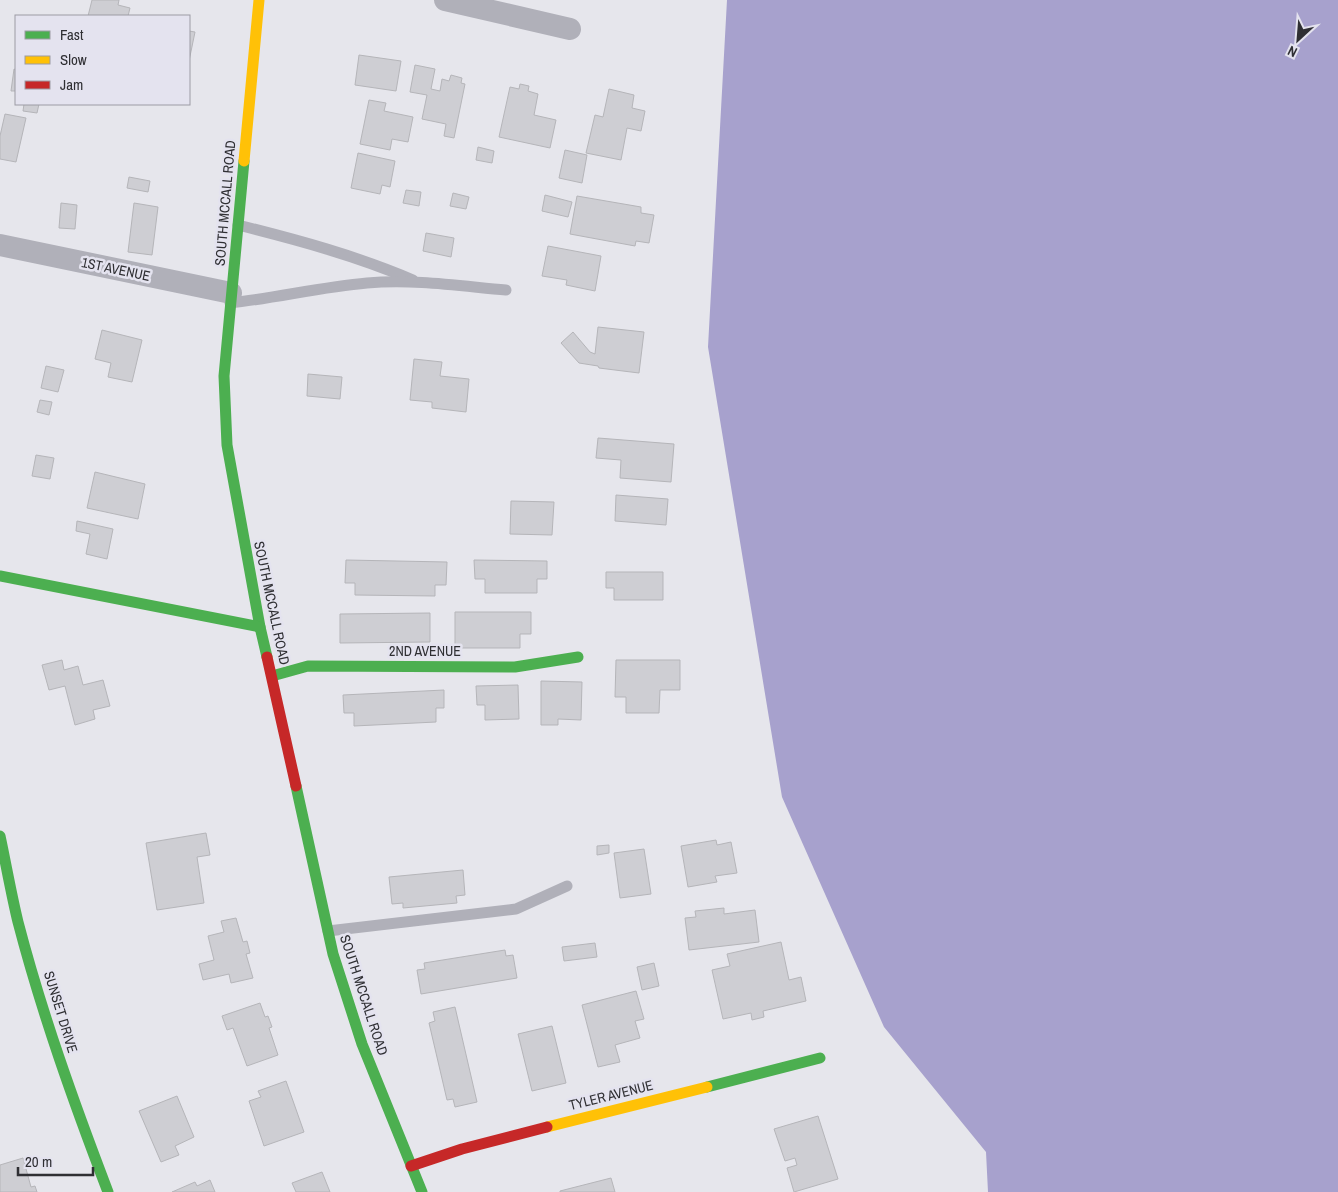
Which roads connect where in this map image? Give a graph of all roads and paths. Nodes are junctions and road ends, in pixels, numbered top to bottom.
1 (259, 0) edge
2 (445, 0) edge
3 (570, 29) dead end
4 (238, 225) junction
5 (0, 245) edge
6 (417, 282) junction
7 (506, 290) dead end
8 (231, 298) junction
9 (0, 576) edge
10 (260, 627) junction
11 (578, 657) dead end
12 (272, 676) junction
13 (0, 836) edge
14 (567, 886) dead end
15 (328, 931) junction
16 (820, 1058) dead end
17 (411, 1166) junction
18 (108, 1192) edge
19 (422, 1192) edge

1 - 4 street, SOUTH MCCALL ROAD
2 - 3 street
4 - 6 lane
4 - 8 street, SOUTH MCCALL ROAD
5 - 8 street, 1ST AVENUE
6 - 7 lane
6 - 8 lane
8 - 10 street, SOUTH MCCALL ROAD
9 - 10 street
10 - 12 street, SOUTH MCCALL ROAD
11 - 12 street, 2ND AVENUE
12 - 15 street, SOUTH MCCALL ROAD
13 - 18 street, SUNSET DRIVE
14 - 15 lane
15 - 17 street, SOUTH MCCALL ROAD
16 - 17 street, TYLER AVENUE
17 - 19 street, SOUTH MCCALL ROAD

